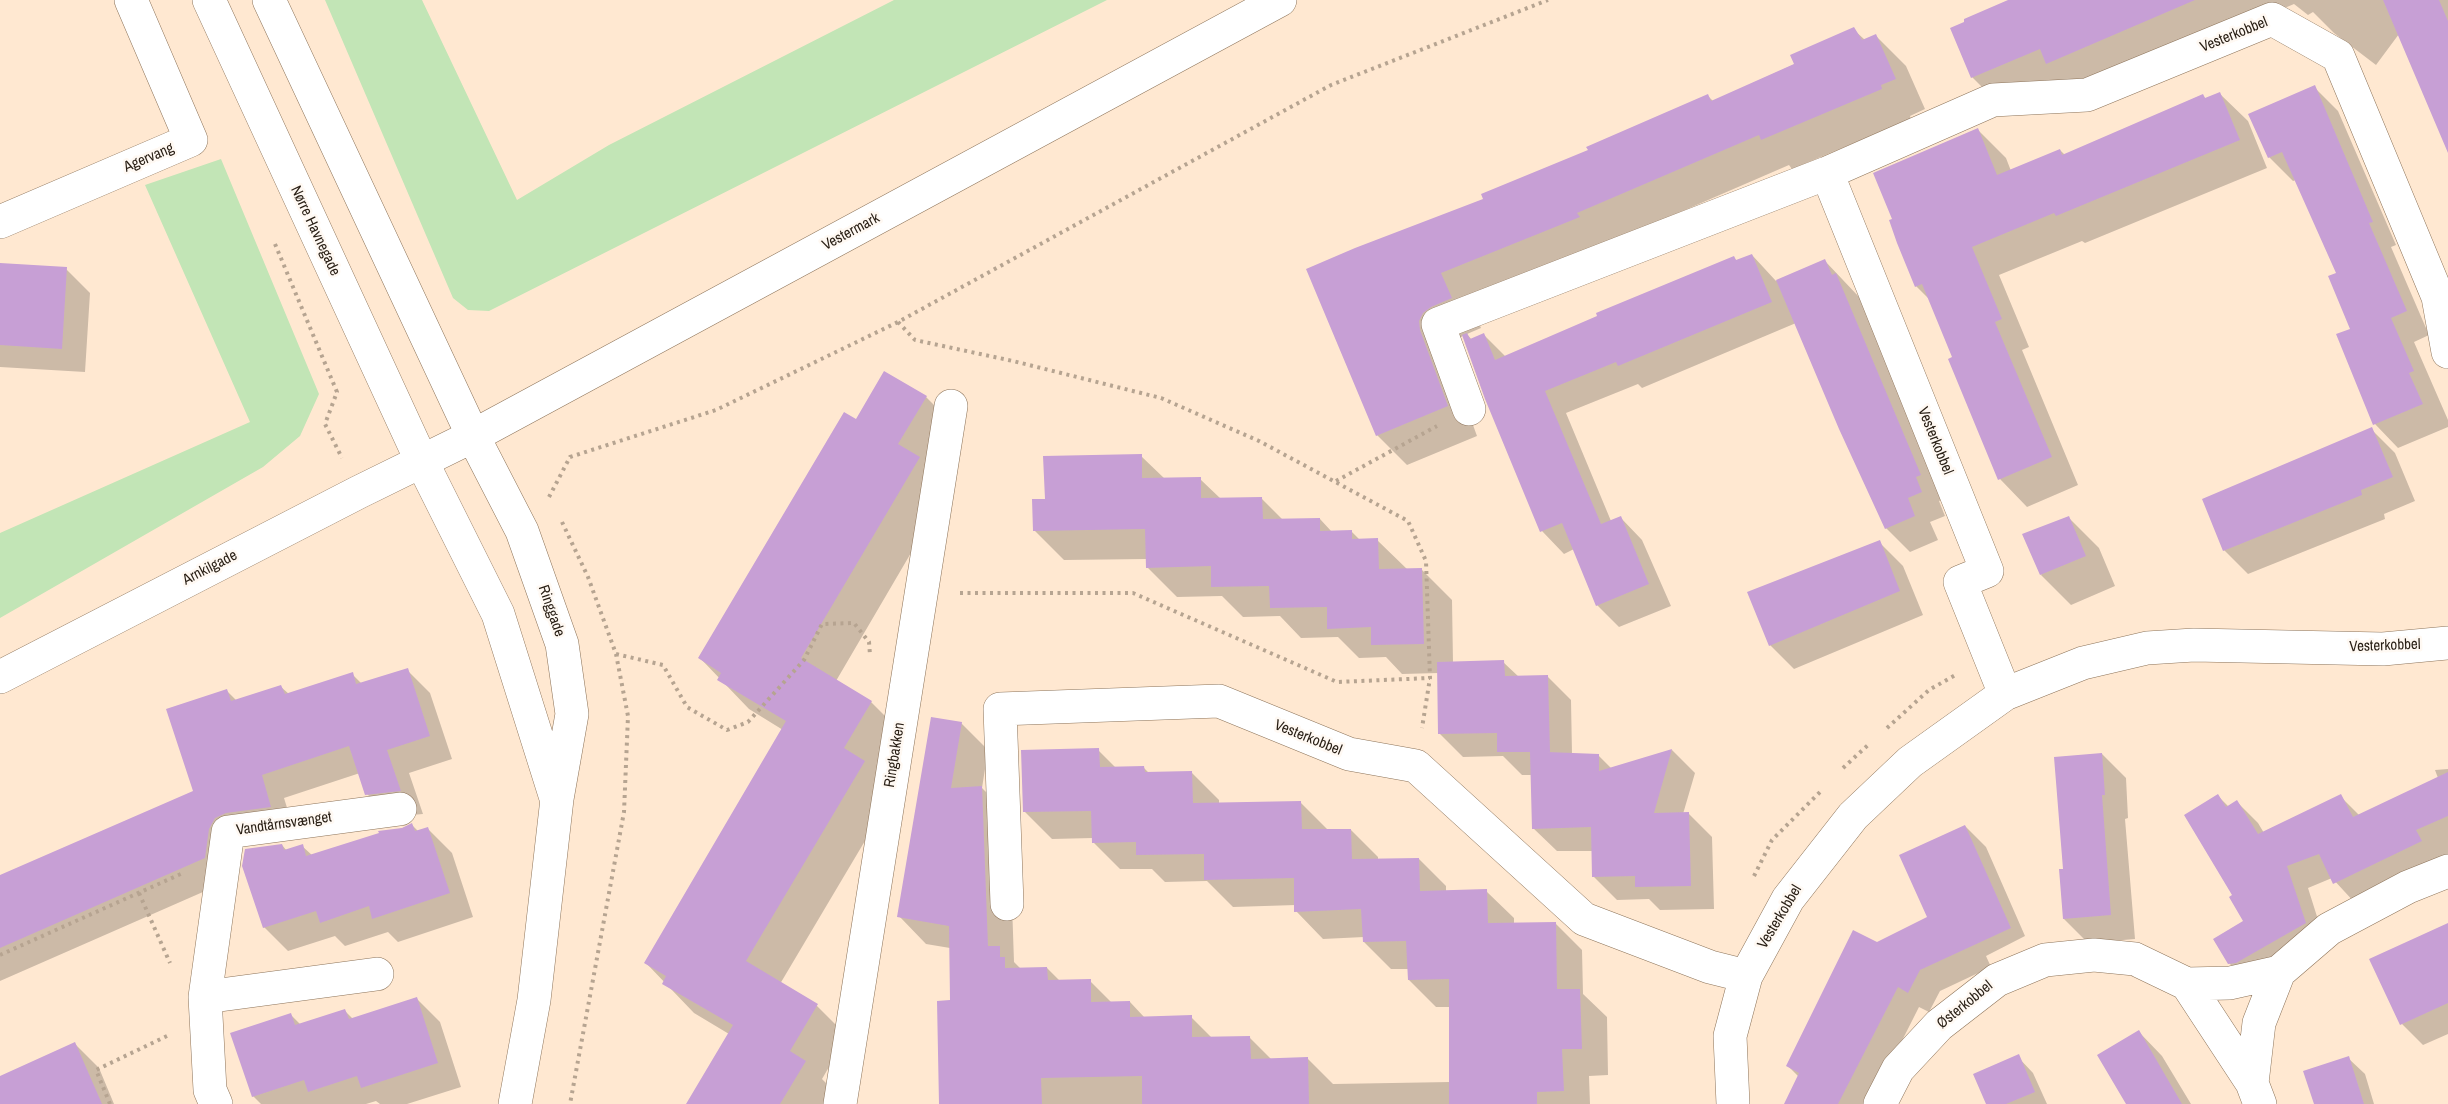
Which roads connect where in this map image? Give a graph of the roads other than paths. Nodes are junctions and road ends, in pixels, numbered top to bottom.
1 (131, 0) edge
2 (209, 0) edge
3 (269, 0) edge
4 (1280, 0) edge
5 (1827, 173) junction
6 (0, 222) edge
7 (2448, 352) edge
8 (951, 406) dead end
9 (1469, 409) road end
10 (473, 436) junction
11 (422, 462) junction
12 (2448, 643) edge
13 (0, 677) edge
14 (2005, 694) junction
15 (557, 800) junction
16 (400, 809) dead end
17 (2448, 871) edge
18 (1007, 904) dead end
19 (2279, 972) junction
20 (377, 974) dead end
21 (1746, 976) junction
22 (2187, 984) junction
23 (205, 998) junction
24 (2256, 1094) edge
25 (216, 1104) edge
26 (516, 1104) edge
27 (840, 1104) edge
28 (1733, 1104) edge
29 (1880, 1104) edge

1 - 6 street, Agervang
2 - 11 street, Nørre Havnegade
3 - 10 street
4 - 10 street, Vestermark
5 - 7 street, Vesterkobbel
5 - 9 street, Vesterkobbel
5 - 14 street, Vesterkobbel
8 - 27 street, Ringbakken
10 - 11 street, Vestermark
10 - 15 street, Ringgade
11 - 13 street, Arnkilgade
11 - 15 street, Ringgade
12 - 14 street, Vesterkobbel
14 - 21 street, Vesterkobbel
15 - 26 street, Ringgade
16 - 23 street, Vandtårnsvænget
17 - 19 street, Østerkobbel
18 - 21 street, Vesterkobbel
19 - 22 street, Østerkobbel
19 - 24 street, Østerkobbel
20 - 23 street
21 - 28 street, Vesterkobbel
22 - 24 street, Østerkobbel
22 - 29 street, Østerkobbel
23 - 25 street, Vandtårnsvænget

